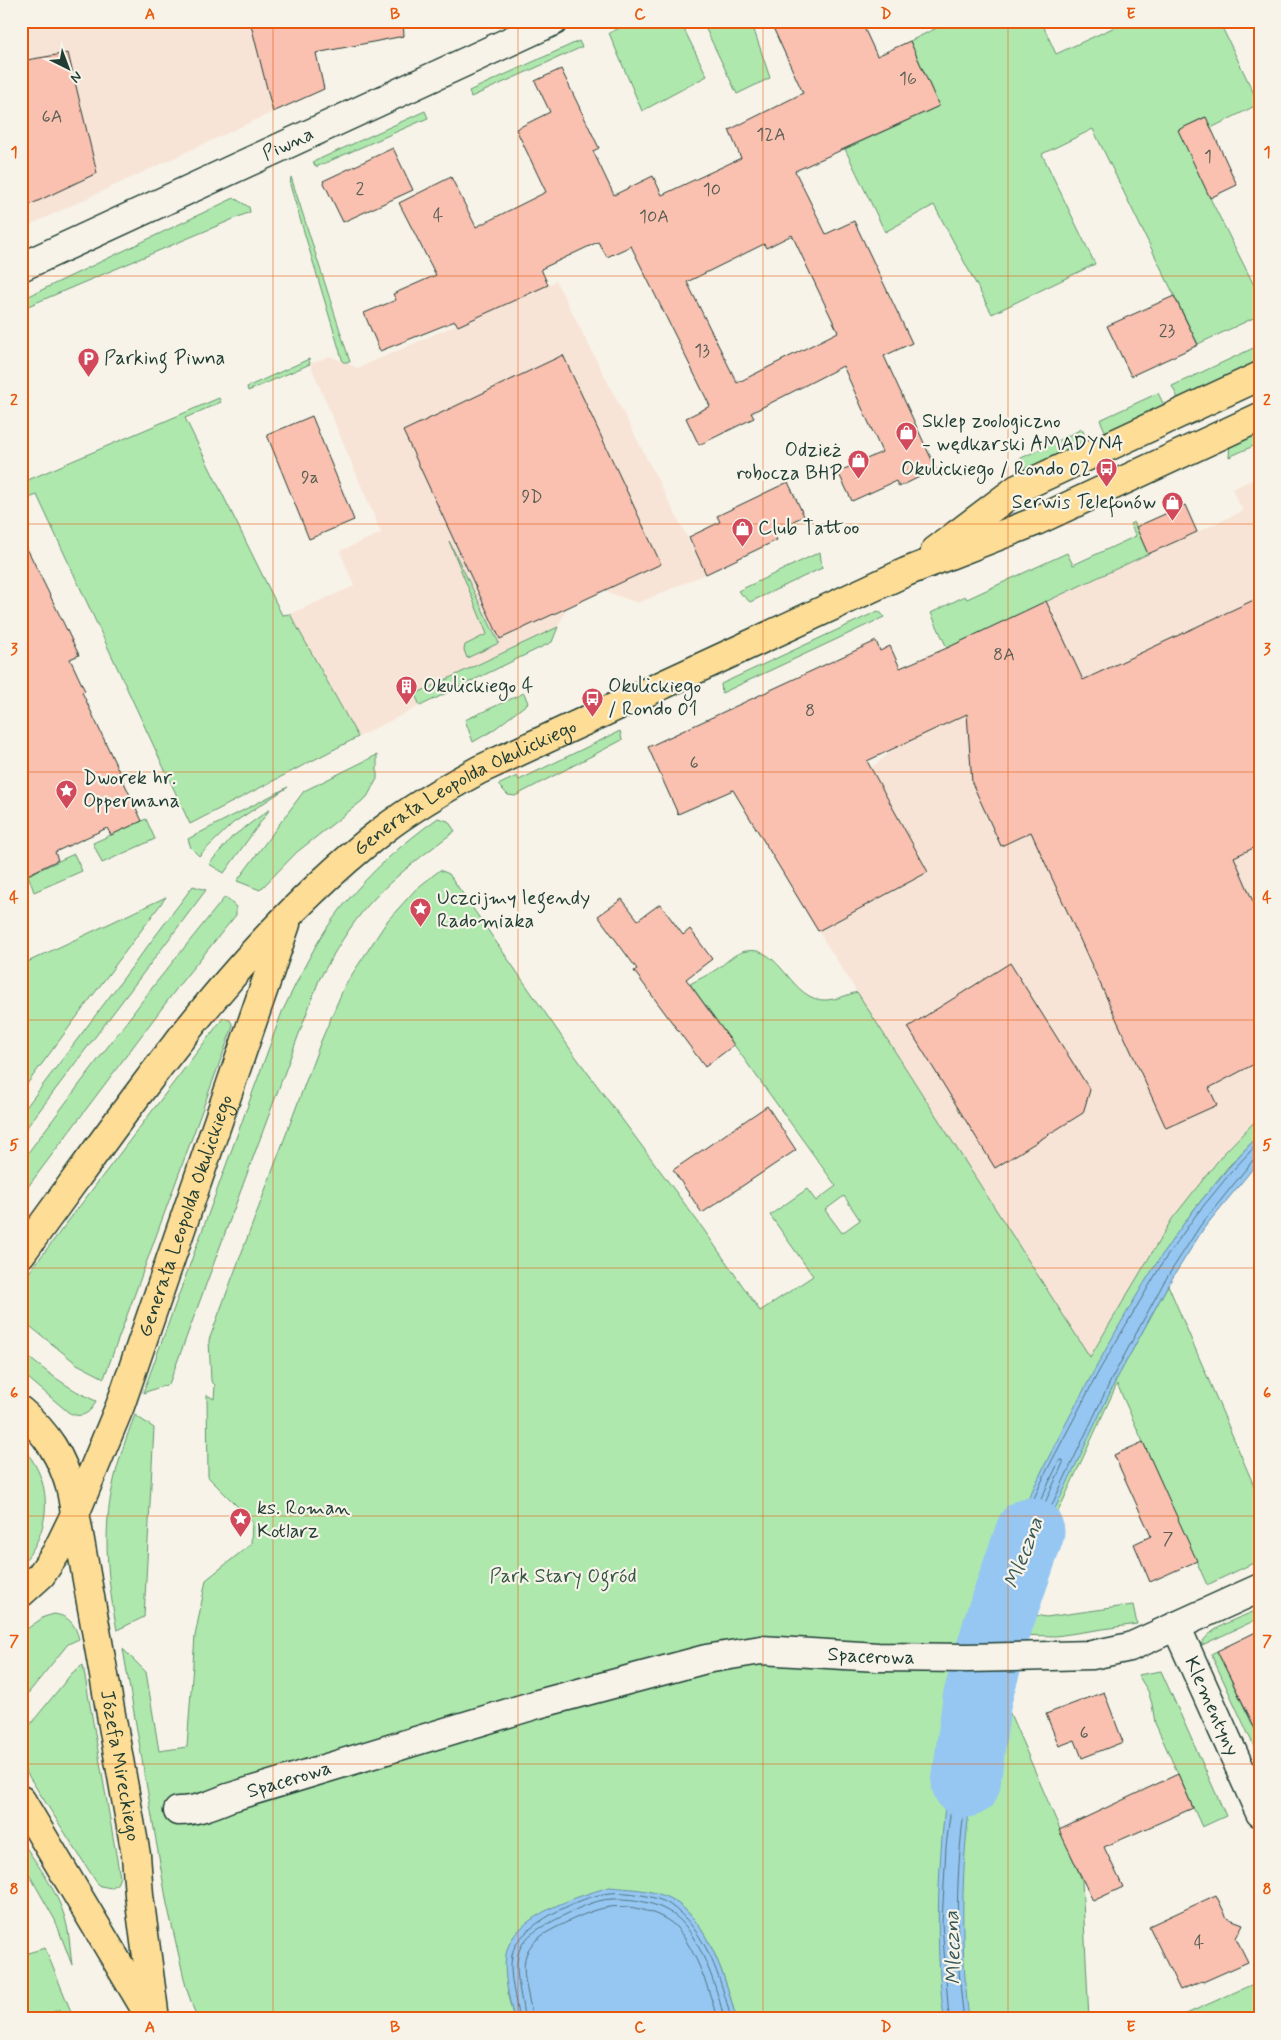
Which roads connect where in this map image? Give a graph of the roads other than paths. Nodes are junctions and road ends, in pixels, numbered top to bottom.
1 (554, 21) edge
2 (21, 267) edge
3 (1260, 376) edge
4 (1260, 417) edge
5 (906, 572) junction
6 (288, 916) junction
7 (71, 1186) junction
8 (21, 1236) edge
9 (21, 1254) edge
10 (21, 1411) edge
11 (75, 1514) junction
12 (1260, 1588) edge
13 (21, 1592) edge
14 (1176, 1626) junction
15 (21, 1800) edge
16 (178, 1810) dead end
17 (1260, 1813) edge
18 (153, 2019) edge

1 - 2 street, Piwna
3 - 5 main road, Generała Leopolda Okulickiego
4 - 5 main road, Generała Leopolda Okulickiego
5 - 6 main road, Generała Leopolda Okulickiego
6 - 7 main road, Generała Leopolda Okulickiego
6 - 11 main road, Generała Leopolda Okulickiego
7 - 8 main road
7 - 9 main road, Generała Leopolda Okulickiego
10 - 11 main road, Józefa Mireckiego
11 - 13 main road, Generała Leopolda Okulickiego
11 - 18 main road, Józefa Mireckiego
12 - 14 street, Spacerowa
14 - 16 street, Spacerowa
14 - 17 street, Klementyny
15 - 18 main road, Józefa Mireckiego

